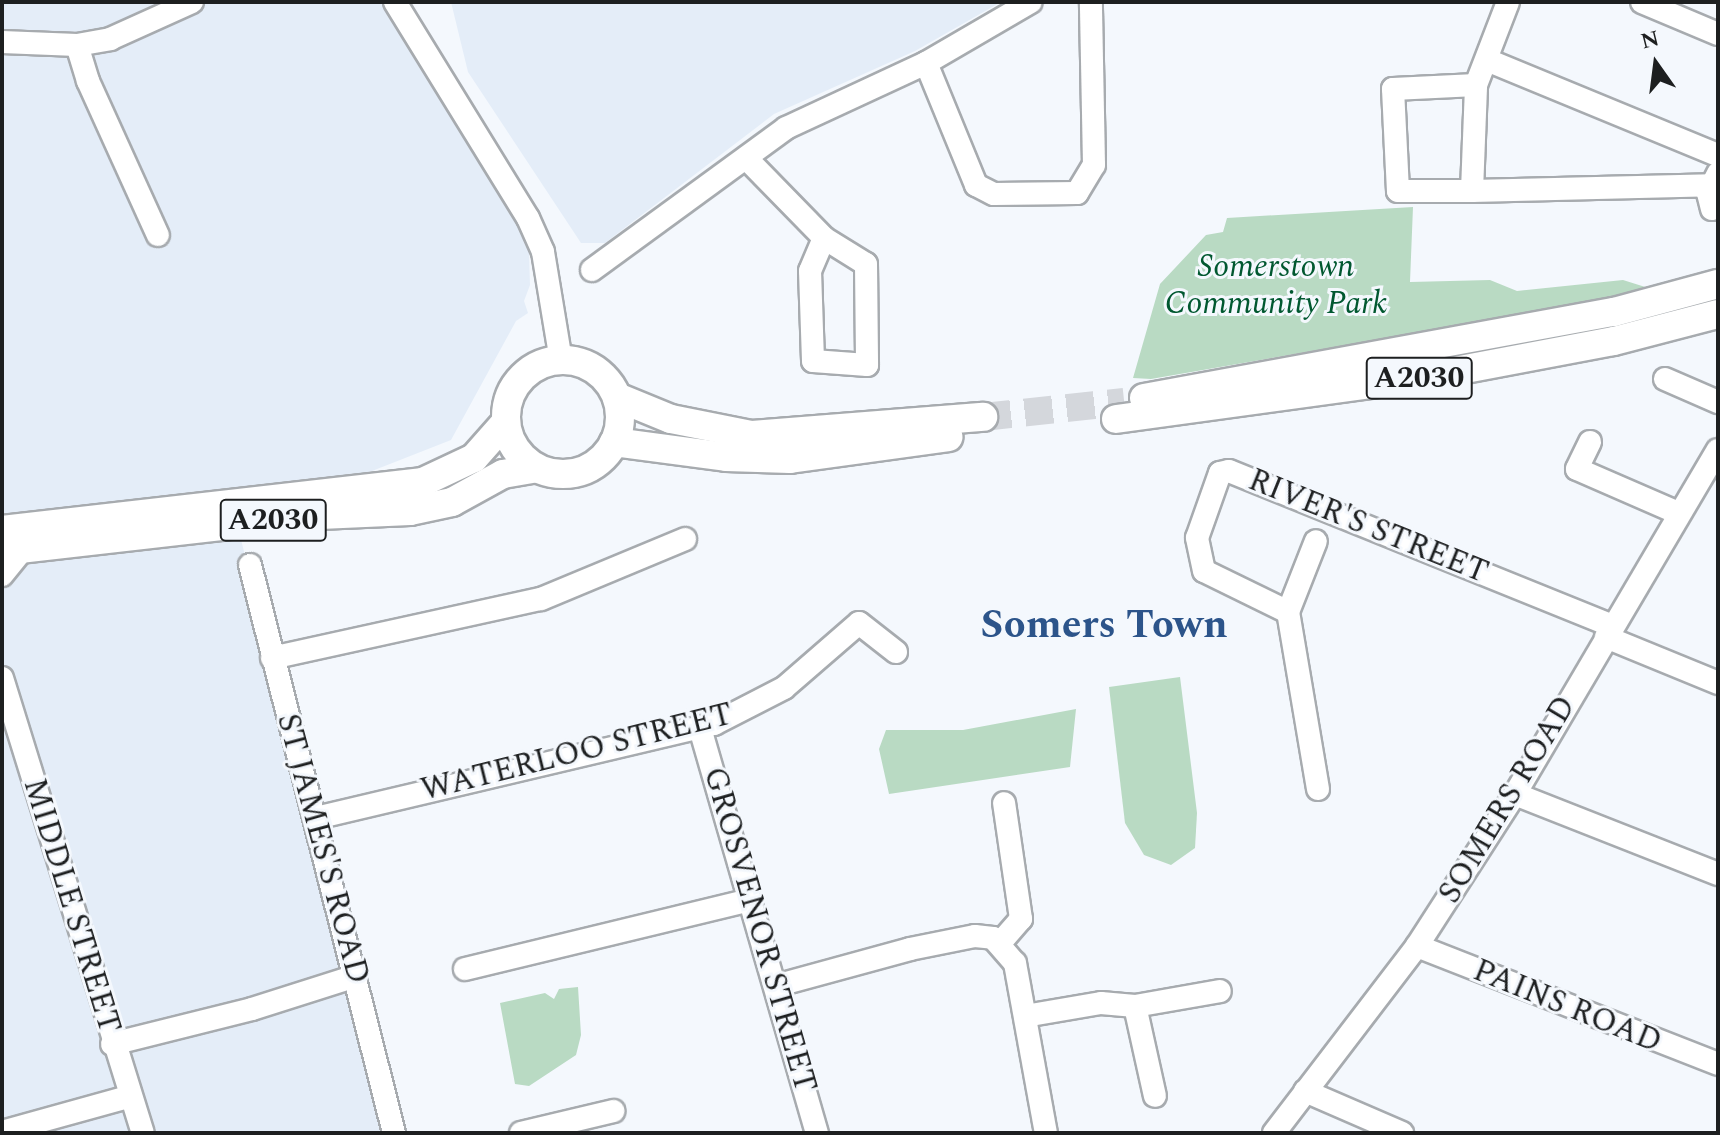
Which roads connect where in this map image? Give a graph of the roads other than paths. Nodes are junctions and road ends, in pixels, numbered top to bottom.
1 (192, 2) edge
2 (395, 2) edge
3 (1031, 2) edge
4 (1091, 2) edge
5 (1508, 2) edge
6 (1642, 2) edge
7 (1718, 34) edge
8 (2, 42) edge
9 (77, 45) junction
10 (1487, 60) junction
11 (926, 63) junction
12 (1476, 85) junction
13 (1718, 155) edge
14 (746, 158) junction
15 (1715, 179) edge
16 (1472, 191) junction
17 (1712, 209) dead end
18 (158, 235) dead end
19 (824, 238) junction
20 (592, 270) dead end
21 (1718, 284) edge
22 (1718, 314) edge
23 (561, 361) junction
24 (1665, 379) dead end
25 (617, 397) junction
26 (1718, 402) edge
27 (505, 423) junction
28 (614, 442) junction
29 (1590, 442) dead end
30 (1718, 450) edge
31 (536, 468) junction
32 (1709, 481) edge
33 (1678, 513) junction
34 (2, 530) edge
35 (685, 539) dead end
36 (1316, 541) dead end
37 (13, 550) edge
38 (250, 565) dead end
39 (2, 575) edge
40 (1288, 612) junction
41 (1609, 631) junction
42 (896, 652) dead end
43 (272, 658) junction
44 (2, 678) edge
45 (1718, 683) edge
46 (6, 702) edge
47 (700, 728) junction
48 (1318, 789) dead end
49 (1515, 794) junction
50 (1004, 803) dead end
51 (316, 818) junction
52 (1718, 874) edge
53 (751, 900) junction
54 (1000, 943) junction
55 (1417, 946) junction
56 (465, 969) dead end
57 (356, 976) junction
58 (775, 986) junction
59 (1220, 991) dead end
60 (1135, 1006) junction
61 (1025, 1016) junction
62 (112, 1044) junction
63 (1718, 1064) edge
64 (1305, 1091) junction
65 (1155, 1096) dead end
66 (128, 1097) junction
67 (613, 1111) dead end
68 (4, 1129) edge
69 (143, 1133) edge
70 (394, 1133) edge
71 (521, 1133) edge
72 (817, 1133) edge
73 (1046, 1133) edge
74 (1274, 1133) edge
75 (1402, 1133) edge

1 - 9 street
2 - 23 street
3 - 11 street
4 - 11 street
5 - 10 street
6 - 7 street
8 - 9 street
9 - 18 street
10 - 12 street
10 - 13 street
11 - 14 street
12 - 16 street
12 - 16 street
14 - 19 street
14 - 20 street
15 - 16 street
15 - 17 street
19 - 19 street
21 - 22 main road, A2030
23 - 25 main road
23 - 27 main road
24 - 26 street
25 - 28 main road
25 - 28 main road
27 - 31 main road
27 - 34 main road, A2030
28 - 31 main road
29 - 33 street
30 - 32 street, SOMERS ROAD
31 - 37 main road, A2030
32 - 33 street, SOMERS ROAD
33 - 41 street, SOMERS ROAD
35 - 43 street
36 - 40 street
37 - 39 street
38 - 43 street, ST JAMES'S ROAD
40 - 41 street, RIVER'S STREET
40 - 48 street
41 - 45 street
41 - 49 street, SOMERS ROAD
42 - 47 street, WATERLOO STREET
43 - 51 street, ST JAMES'S ROAD
44 - 46 street, MIDDLE STREET
46 - 62 street, MIDDLE STREET
47 - 51 street, WATERLOO STREET
47 - 53 street, GROSVENOR STREET
49 - 52 street
49 - 55 street, SOMERS ROAD
50 - 54 street
51 - 57 street, ST JAMES'S ROAD
53 - 56 street
53 - 58 street, GROSVENOR STREET
54 - 58 street
54 - 61 street
55 - 63 street, PAINS ROAD
55 - 64 street, SOMERS ROAD
57 - 62 street
57 - 70 street, ST JAMES'S ROAD
58 - 72 street, GROSVENOR STREET
59 - 60 street
60 - 61 street
60 - 65 street
61 - 73 street
62 - 66 street, MIDDLE STREET
64 - 74 street, SOMERS ROAD
64 - 75 street
66 - 68 street
66 - 69 street, MIDDLE STREET
67 - 71 street

